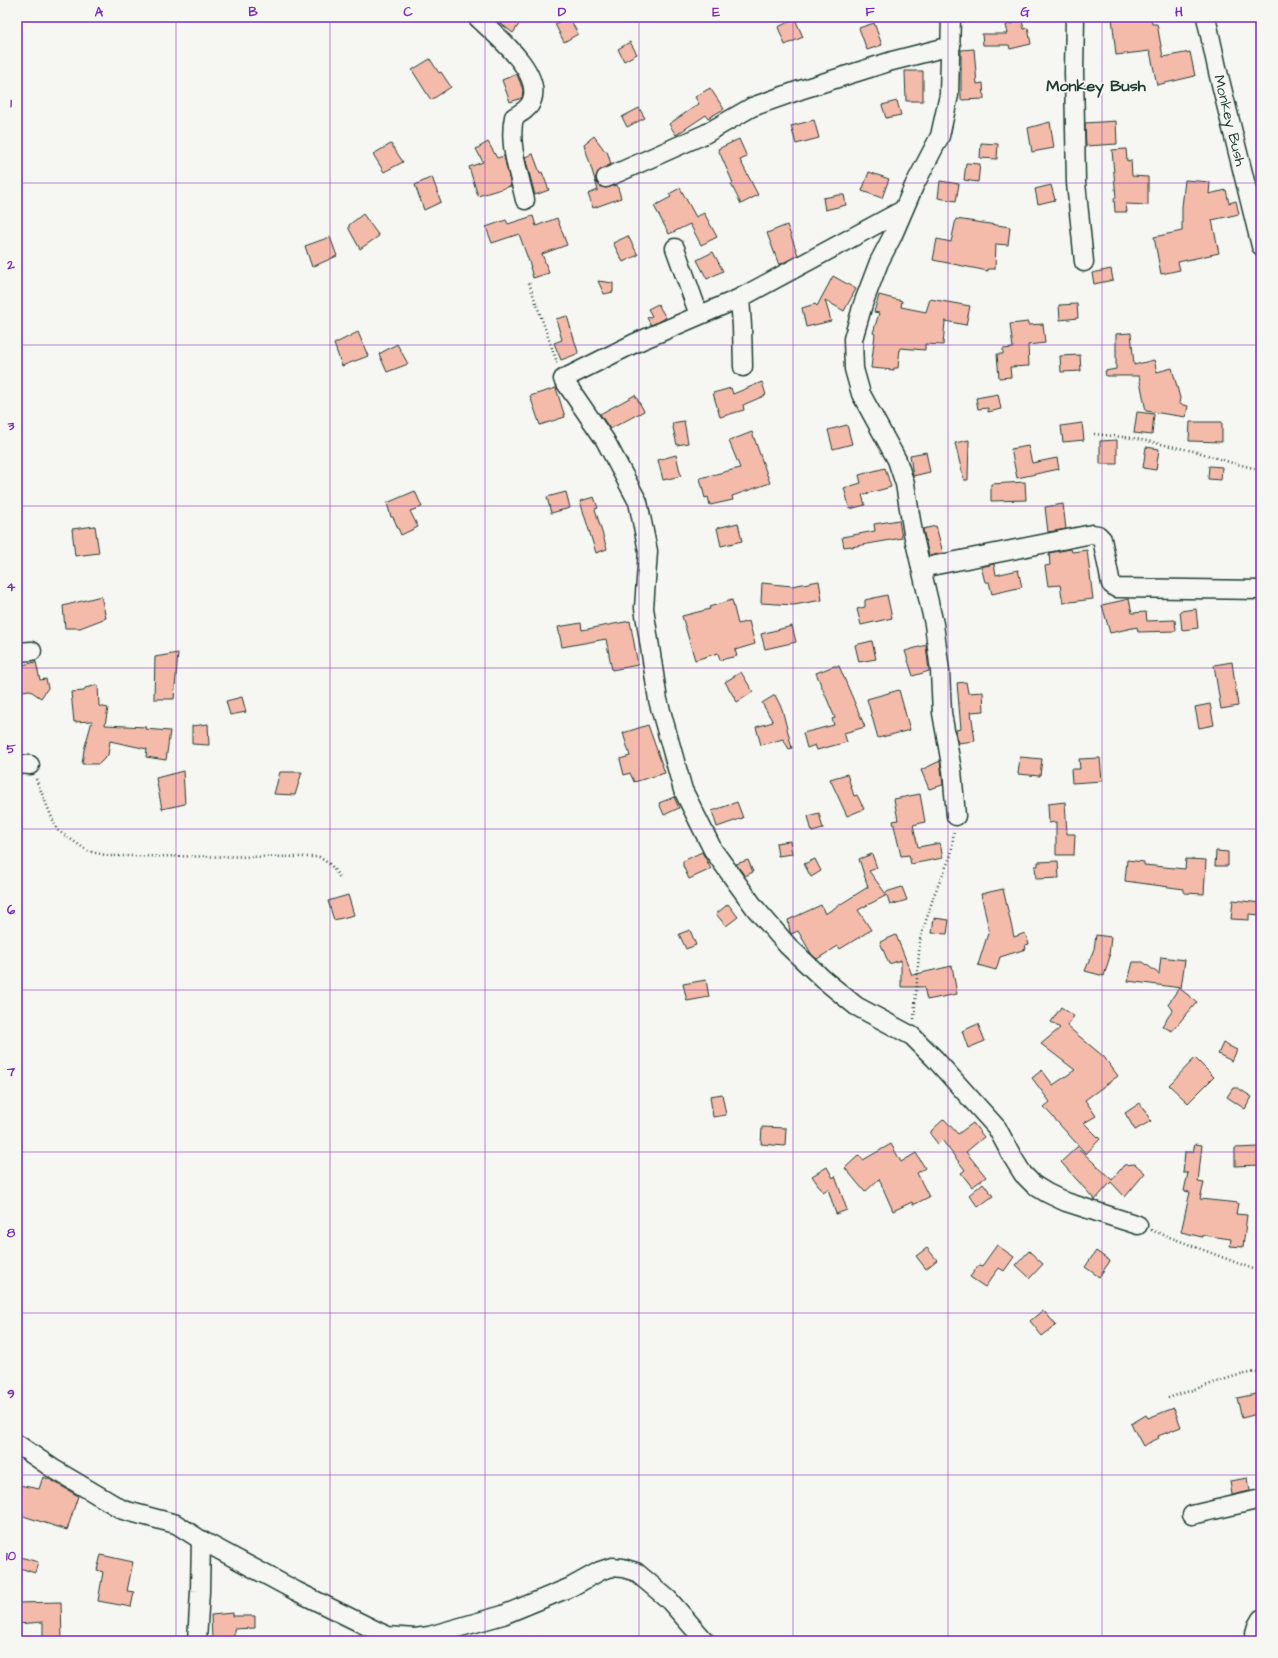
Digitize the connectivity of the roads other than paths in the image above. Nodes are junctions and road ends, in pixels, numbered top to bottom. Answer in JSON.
{"nodes":[{"id":1,"x":477,"y":17,"type":"edge"},
{"id":2,"x":952,"y":17,"type":"edge"},
{"id":3,"x":1075,"y":17,"type":"edge"},
{"id":4,"x":1206,"y":17,"type":"edge"},
{"id":5,"x":951,"y":46,"type":"junction"},
{"id":6,"x":606,"y":178,"type":"dead end"},
{"id":7,"x":1254,"y":188,"type":"edge"},
{"id":8,"x":525,"y":200,"type":"dead end"},
{"id":9,"x":903,"y":210,"type":"junction"},
{"id":10,"x":1261,"y":246,"type":"edge"},
{"id":11,"x":675,"y":248,"type":"dead end"},
{"id":12,"x":1084,"y":262,"type":"dead end"},
{"id":13,"x":740,"y":298,"type":"junction"},
{"id":14,"x":699,"y":315,"type":"junction"},
{"id":15,"x":743,"y":367,"type":"dead end"},
{"id":16,"x":921,"y":568,"type":"junction"},
{"id":17,"x":1261,"y":590,"type":"edge"},
{"id":18,"x":956,"y":816,"type":"road end"},
{"id":19,"x":1138,"y":1225,"type":"road end"},
{"id":20,"x":17,"y":1444,"type":"edge"},
{"id":21,"x":1261,"y":1500,"type":"edge"},
{"id":22,"x":1192,"y":1515,"type":"dead end"},
{"id":23,"x":201,"y":1540,"type":"junction"},
{"id":24,"x":416,"y":1639,"type":"edge"},
{"id":25,"x":197,"y":1641,"type":"edge"},
{"id":26,"x":705,"y":1641,"type":"edge"}],
"edges":[{"from":1,"to":8,"type":"street"},
{"from":2,"to":5,"type":"street"},
{"from":3,"to":12,"type":"street"},
{"from":4,"to":7,"type":"street","name":"Monkey Bush"},
{"from":5,"to":6,"type":"street"},
{"from":5,"to":9,"type":"street"},
{"from":7,"to":10,"type":"street","name":"Monkey Bush"},
{"from":9,"to":13,"type":"street"},
{"from":9,"to":16,"type":"street"},
{"from":11,"to":14,"type":"street"},
{"from":13,"to":14,"type":"street"},
{"from":13,"to":15,"type":"street"},
{"from":14,"to":19,"type":"street"},
{"from":16,"to":17,"type":"street"},
{"from":16,"to":18,"type":"street"},
{"from":20,"to":23,"type":"street"},
{"from":21,"to":22,"type":"street"},
{"from":23,"to":24,"type":"street"},
{"from":23,"to":25,"type":"street"},
{"from":24,"to":26,"type":"street"}]}
